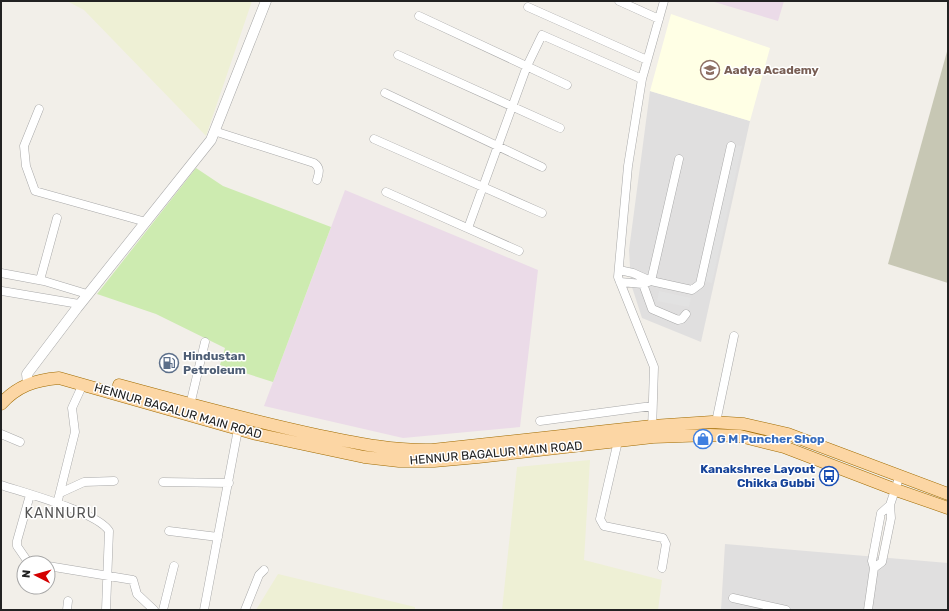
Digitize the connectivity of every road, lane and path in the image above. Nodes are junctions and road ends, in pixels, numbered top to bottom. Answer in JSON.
{"nodes":[{"id":1,"x":266,"y":1,"type":"edge"},
{"id":2,"x":619,"y":1,"type":"edge"},
{"id":3,"x":664,"y":1,"type":"edge"},
{"id":4,"x":528,"y":7,"type":"dead end"},
{"id":5,"x":419,"y":16,"type":"dead end"},
{"id":6,"x":659,"y":19,"type":"junction"},
{"id":7,"x":398,"y":55,"type":"dead end"},
{"id":8,"x":647,"y":60,"type":"junction"},
{"id":9,"x":528,"y":66,"type":"junction"},
{"id":10,"x":642,"y":79,"type":"junction"},
{"id":11,"x":567,"y":85,"type":"dead end"},
{"id":12,"x":385,"y":93,"type":"dead end"},
{"id":13,"x":512,"y":105,"type":"junction"},
{"id":14,"x":39,"y":109,"type":"dead end"},
{"id":15,"x":560,"y":128,"type":"dead end"},
{"id":16,"x":214,"y":132,"type":"junction"},
{"id":17,"x":374,"y":139,"type":"dead end"},
{"id":18,"x":731,"y":146,"type":"dead end"},
{"id":19,"x":497,"y":147,"type":"junction"},
{"id":20,"x":679,"y":159,"type":"dead end"},
{"id":21,"x":542,"y":167,"type":"dead end"},
{"id":22,"x":317,"y":180,"type":"dead end"},
{"id":23,"x":484,"y":187,"type":"junction"},
{"id":24,"x":386,"y":192,"type":"dead end"},
{"id":25,"x":542,"y":213,"type":"dead end"},
{"id":26,"x":57,"y":218,"type":"dead end"},
{"id":27,"x":146,"y":222,"type":"junction"},
{"id":28,"x":468,"y":228,"type":"junction"},
{"id":29,"x":519,"y":251,"type":"dead end"},
{"id":30,"x":619,"y":270,"type":"junction"},
{"id":31,"x":1,"y":273,"type":"edge"},
{"id":32,"x":40,"y":280,"type":"junction"},
{"id":33,"x":620,"y":282,"type":"junction"},
{"id":34,"x":647,"y":283,"type":"junction"},
{"id":35,"x":2,"y":291,"type":"edge"},
{"id":36,"x":87,"y":294,"type":"junction"},
{"id":37,"x":79,"y":304,"type":"junction"},
{"id":38,"x":686,"y":314,"type":"dead end"},
{"id":39,"x":734,"y":336,"type":"dead end"},
{"id":40,"x":205,"y":342,"type":"dead end"},
{"id":41,"x":28,"y":379,"type":"junction"},
{"id":42,"x":83,"y":384,"type":"junction"},
{"id":43,"x":1,"y":394,"type":"edge"},
{"id":44,"x":164,"y":402,"type":"junction"},
{"id":45,"x":1,"y":404,"type":"edge"},
{"id":46,"x":190,"y":405,"type":"junction"},
{"id":47,"x":652,"y":406,"type":"junction"},
{"id":48,"x":540,"y":421,"type":"dead end"},
{"id":49,"x":716,"y":422,"type":"junction"},
{"id":50,"x":240,"y":423,"type":"junction"},
{"id":51,"x":652,"y":432,"type":"junction"},
{"id":52,"x":1,"y":434,"type":"edge"},
{"id":53,"x":618,"y":441,"type":"junction"},
{"id":54,"x":20,"y":442,"type":"dead end"},
{"id":55,"x":899,"y":478,"type":"junction"},
{"id":56,"x":114,"y":481,"type":"dead end"},
{"id":57,"x":163,"y":482,"type":"dead end"},
{"id":58,"x":229,"y":483,"type":"junction"},
{"id":59,"x":1,"y":485,"type":"edge"},
{"id":60,"x":895,"y":490,"type":"junction"},
{"id":61,"x":60,"y":493,"type":"junction"},
{"id":62,"x":948,"y":494,"type":"edge"},
{"id":63,"x":30,"y":495,"type":"junction"},
{"id":64,"x":57,"y":504,"type":"junction"},
{"id":65,"x":948,"y":508,"type":"edge"},
{"id":66,"x":169,"y":531,"type":"dead end"},
{"id":67,"x":218,"y":537,"type":"junction"},
{"id":68,"x":23,"y":555,"type":"edge"},
{"id":69,"x":174,"y":566,"type":"dead end"},
{"id":70,"x":56,"y":567,"type":"edge"},
{"id":71,"x":662,"y":568,"type":"dead end"},
{"id":72,"x":264,"y":570,"type":"dead end"},
{"id":73,"x":108,"y":576,"type":"junction"},
{"id":74,"x":733,"y":598,"type":"dead end"},
{"id":75,"x":68,"y":601,"type":"dead end"},
{"id":76,"x":67,"y":610,"type":"edge"},
{"id":77,"x":106,"y":610,"type":"edge"},
{"id":78,"x":154,"y":610,"type":"edge"},
{"id":79,"x":163,"y":610,"type":"edge"},
{"id":80,"x":204,"y":610,"type":"edge"},
{"id":81,"x":245,"y":610,"type":"edge"},
{"id":82,"x":786,"y":610,"type":"edge"},
{"id":83,"x":868,"y":610,"type":"edge"}],
"edges":[{"from":1,"to":16,"type":"street"},
{"from":2,"to":6,"type":"street"},
{"from":3,"to":6,"type":"street"},
{"from":4,"to":8,"type":"street"},
{"from":5,"to":9,"type":"street"},
{"from":6,"to":8,"type":"street"},
{"from":7,"to":13,"type":"street"},
{"from":8,"to":10,"type":"street"},
{"from":9,"to":10,"type":"street"},
{"from":9,"to":11,"type":"street"},
{"from":9,"to":13,"type":"street"},
{"from":10,"to":30,"type":"street"},
{"from":12,"to":19,"type":"street"},
{"from":13,"to":15,"type":"street"},
{"from":13,"to":19,"type":"street"},
{"from":14,"to":27,"type":"street"},
{"from":16,"to":22,"type":"street"},
{"from":16,"to":27,"type":"street"},
{"from":17,"to":23,"type":"street"},
{"from":18,"to":34,"type":"street"},
{"from":19,"to":21,"type":"street"},
{"from":19,"to":23,"type":"street"},
{"from":20,"to":34,"type":"street"},
{"from":23,"to":25,"type":"street"},
{"from":23,"to":28,"type":"street"},
{"from":24,"to":28,"type":"street"},
{"from":26,"to":32,"type":"street"},
{"from":27,"to":36,"type":"street"},
{"from":28,"to":29,"type":"street"},
{"from":30,"to":33,"type":"street"},
{"from":30,"to":34,"type":"street"},
{"from":31,"to":32,"type":"street"},
{"from":32,"to":36,"type":"street"},
{"from":33,"to":34,"type":"street"},
{"from":33,"to":47,"type":"street"},
{"from":34,"to":38,"type":"street"},
{"from":35,"to":37,"type":"street"},
{"from":36,"to":37,"type":"street"},
{"from":37,"to":41,"type":"street"},
{"from":39,"to":49,"type":"street"},
{"from":40,"to":46,"type":"street"},
{"from":41,"to":42,"type":"main road","name":"HENNUR BAGALUR MAIN ROAD"},
{"from":41,"to":43,"type":"main road","name":"HENNUR BAGALUR MAIN ROAD"},
{"from":41,"to":44,"type":"main road","name":"HENNUR BAGALUR MAIN ROAD"},
{"from":41,"to":45,"type":"main road","name":"HENNUR BAGALUR MAIN ROAD"},
{"from":42,"to":44,"type":"main road","name":"HENNUR BAGALUR MAIN ROAD"},
{"from":42,"to":61,"type":"street"},
{"from":44,"to":46,"type":"main road","name":"HENNUR BAGALUR MAIN ROAD"},
{"from":44,"to":50,"type":"main road","name":"HENNUR BAGALUR MAIN ROAD"},
{"from":46,"to":50,"type":"main road","name":"HENNUR BAGALUR MAIN ROAD"},
{"from":47,"to":48,"type":"street"},
{"from":47,"to":51,"type":"street"},
{"from":49,"to":51,"type":"main road","name":"HENNUR BAGALUR MAIN ROAD"},
{"from":49,"to":55,"type":"main road","name":"HENNUR BAGALUR MAIN ROAD"},
{"from":50,"to":51,"type":"main road","name":"HENNUR BAGALUR MAIN ROAD"},
{"from":50,"to":53,"type":"main road","name":"HENNUR BAGALUR MAIN ROAD"},
{"from":50,"to":58,"type":"street"},
{"from":51,"to":53,"type":"main road","name":"HENNUR BAGALUR MAIN ROAD"},
{"from":51,"to":60,"type":"main road","name":"HENNUR BAGALUR MAIN ROAD"},
{"from":52,"to":54,"type":"street"},
{"from":53,"to":71,"type":"street"},
{"from":55,"to":60,"type":"street"},
{"from":55,"to":62,"type":"main road","name":"HENNUR BAGALUR MAIN ROAD"},
{"from":56,"to":61,"type":"street"},
{"from":57,"to":58,"type":"street"},
{"from":58,"to":67,"type":"street"},
{"from":59,"to":63,"type":"street"},
{"from":60,"to":65,"type":"main road","name":"HENNUR BAGALUR MAIN ROAD"},
{"from":60,"to":83,"type":"street"},
{"from":61,"to":64,"type":"street"},
{"from":63,"to":64,"type":"street"},
{"from":63,"to":68,"type":"street"},
{"from":64,"to":73,"type":"street"},
{"from":66,"to":67,"type":"street"},
{"from":67,"to":80,"type":"street"},
{"from":69,"to":79,"type":"street"},
{"from":70,"to":73,"type":"street"},
{"from":72,"to":81,"type":"street"},
{"from":73,"to":77,"type":"street"},
{"from":73,"to":78,"type":"street"},
{"from":74,"to":82,"type":"street"},
{"from":75,"to":76,"type":"street"}]}
